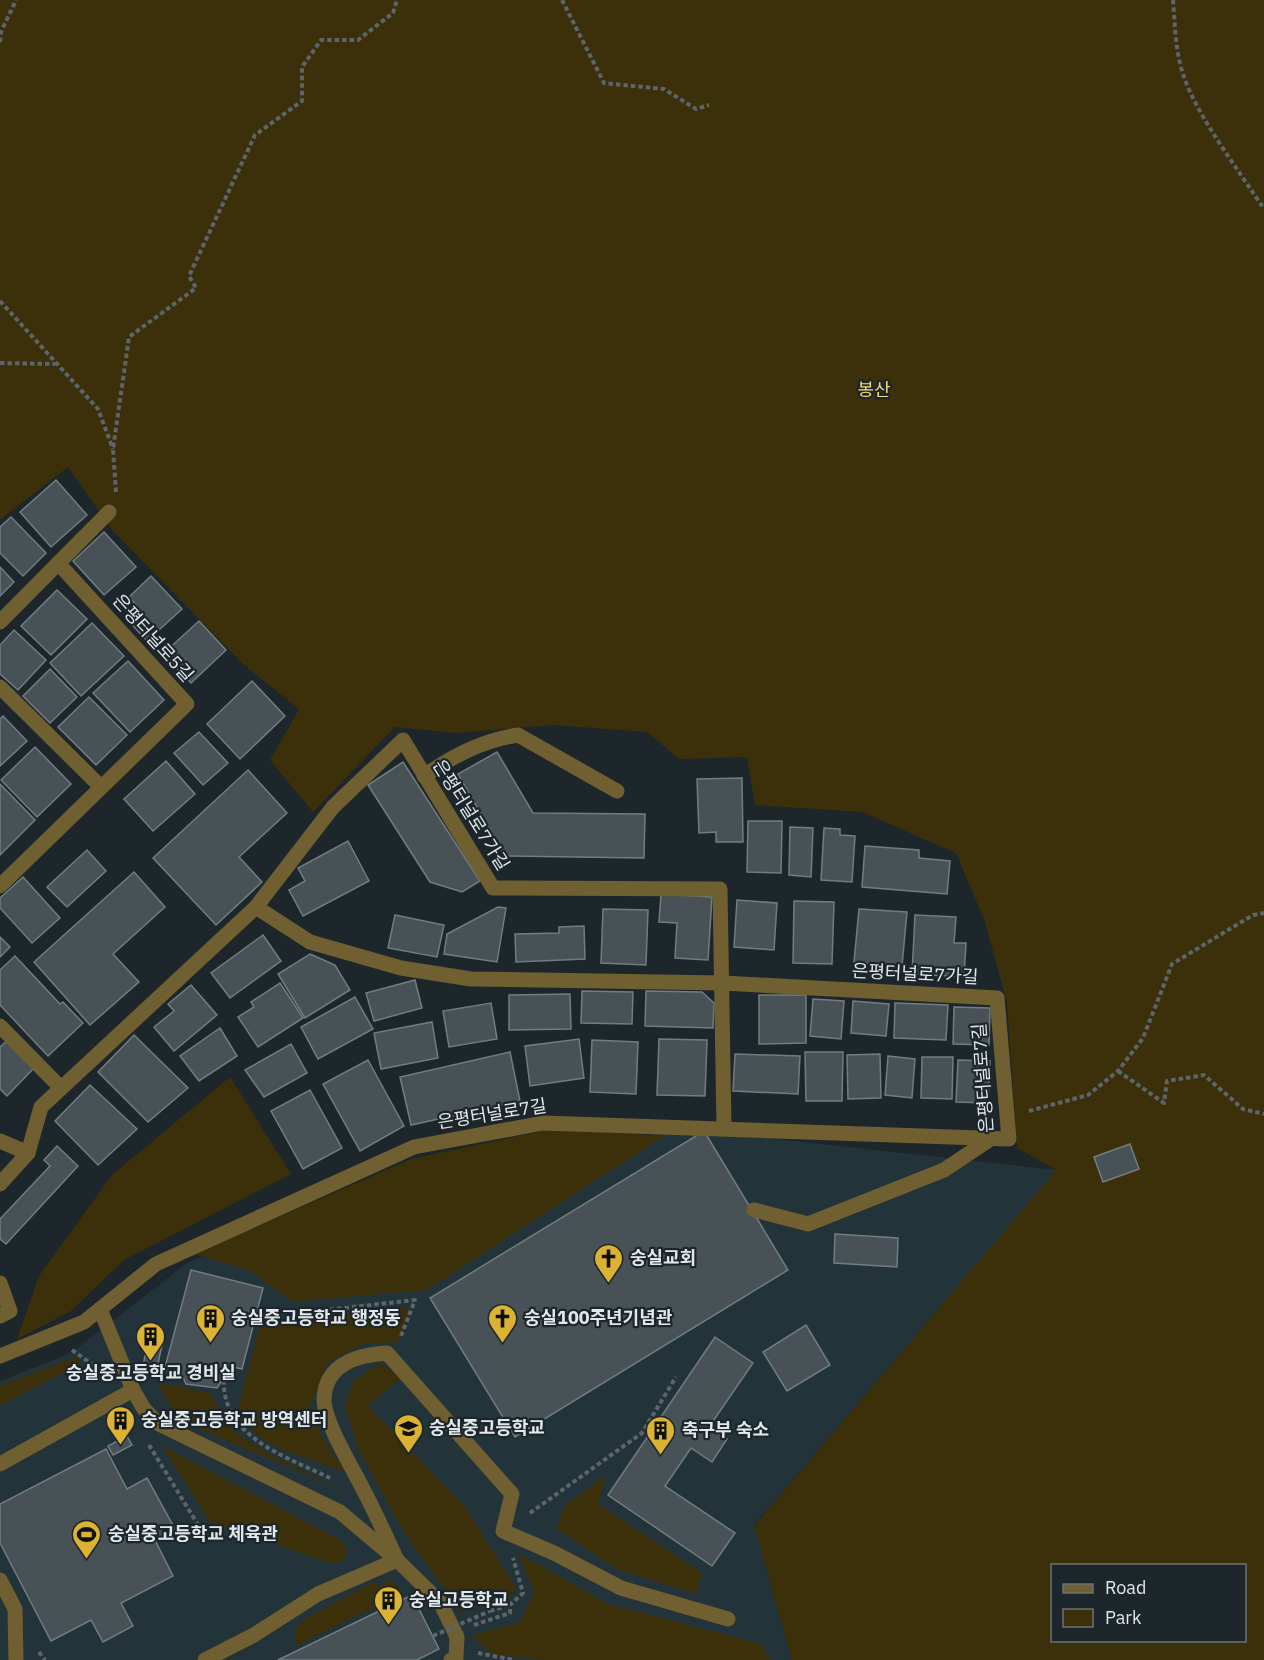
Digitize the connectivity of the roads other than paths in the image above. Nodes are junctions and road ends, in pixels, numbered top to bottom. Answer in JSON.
{"nodes":[{"id":1,"x":109,"y":512,"type":"road end"},
{"id":2,"x":58,"y":563,"type":"junction"},
{"id":3,"x":0,"y":622,"type":"edge"},
{"id":4,"x":0,"y":687,"type":"edge"},
{"id":5,"x":424,"y":776,"type":"junction"},
{"id":6,"x":101,"y":787,"type":"junction"},
{"id":7,"x":618,"y":791,"type":"dead end"},
{"id":8,"x":0,"y":884,"type":"edge"},
{"id":9,"x":256,"y":907,"type":"junction"},
{"id":10,"x":723,"y":982,"type":"junction"},
{"id":11,"x":997,"y":998,"type":"joint"},
{"id":12,"x":0,"y":1026,"type":"edge"},
{"id":13,"x":60,"y":1088,"type":"junction"},
{"id":14,"x":724,"y":1128,"type":"junction"},
{"id":15,"x":992,"y":1138,"type":"junction"},
{"id":16,"x":0,"y":1141,"type":"edge"},
{"id":17,"x":28,"y":1153,"type":"junction"},
{"id":18,"x":0,"y":1184,"type":"edge"},
{"id":19,"x":754,"y":1210,"type":"dead end"},
{"id":20,"x":0,"y":1283,"type":"edge"},
{"id":21,"x":100,"y":1309,"type":"junction"},
{"id":22,"x":0,"y":1316,"type":"edge"},
{"id":23,"x":0,"y":1356,"type":"edge"},
{"id":24,"x":133,"y":1390,"type":"junction"},
{"id":25,"x":0,"y":1464,"type":"edge"},
{"id":26,"x":397,"y":1560,"type":"junction"},
{"id":27,"x":0,"y":1580,"type":"edge"},
{"id":28,"x":728,"y":1619,"type":"dead end"},
{"id":29,"x":16,"y":1660,"type":"edge"},
{"id":30,"x":205,"y":1660,"type":"edge"},
{"id":31,"x":451,"y":1660,"type":"edge"}],
"edges":[{"from":1,"to":2,"type":"street"},
{"from":2,"to":3,"type":"street"},
{"from":2,"to":6,"type":"street","name":"은평터널로5길"},
{"from":4,"to":6,"type":"street"},
{"from":5,"to":7,"type":"street"},
{"from":5,"to":9,"type":"street","name":"은평터널로7가길"},
{"from":5,"to":10,"type":"street","name":"은평터널로7가길"},
{"from":6,"to":8,"type":"street","name":"은평터널로5길"},
{"from":9,"to":10,"type":"street","name":"은평터널로7가길"},
{"from":9,"to":13,"type":"street","name":"은평터널로7가길"},
{"from":10,"to":11,"type":"street","name":"은평터널로7가길"},
{"from":10,"to":14,"type":"street","name":"은평터널로7가길"},
{"from":11,"to":15,"type":"street","name":"은평터널로7길"},
{"from":12,"to":13,"type":"street"},
{"from":13,"to":17,"type":"street","name":"은평터널로7가길"},
{"from":14,"to":15,"type":"street","name":"은평터널로7길"},
{"from":14,"to":21,"type":"street","name":"은평터널로7길"},
{"from":15,"to":19,"type":"street"},
{"from":16,"to":17,"type":"street"},
{"from":17,"to":18,"type":"street","name":"은평터널로7가길"},
{"from":20,"to":22,"type":"street"},
{"from":21,"to":23,"type":"street","name":"은평터널로7길"},
{"from":21,"to":24,"type":"street"},
{"from":24,"to":25,"type":"street"},
{"from":24,"to":26,"type":"street"},
{"from":26,"to":28,"type":"street"},
{"from":26,"to":30,"type":"street"},
{"from":26,"to":31,"type":"street"},
{"from":27,"to":29,"type":"street"}]}
